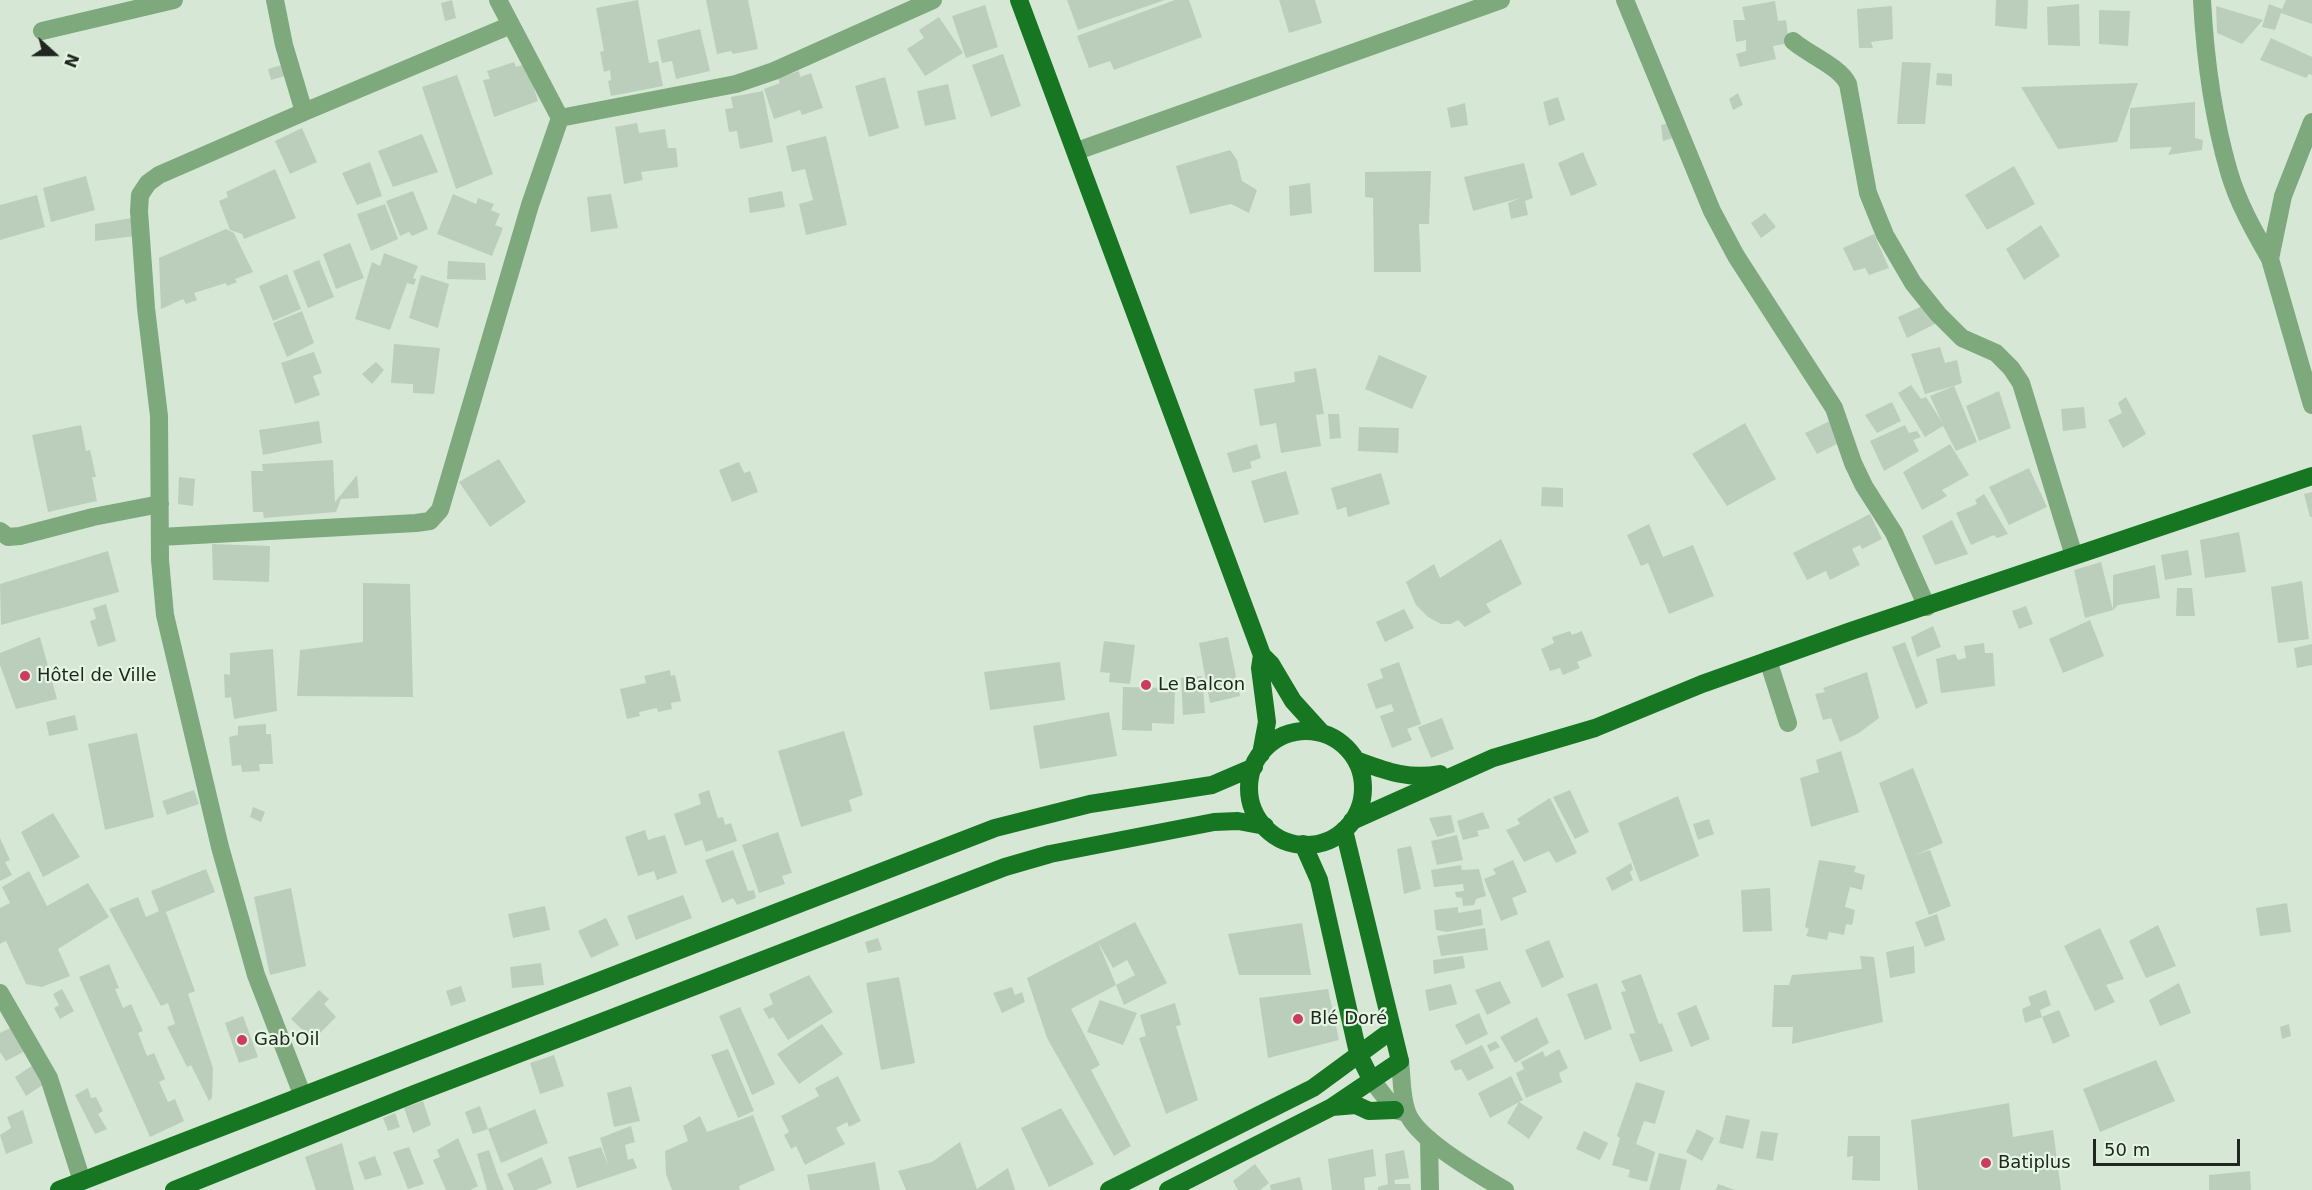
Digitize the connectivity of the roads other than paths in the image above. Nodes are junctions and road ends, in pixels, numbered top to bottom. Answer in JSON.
{"nodes":[{"id":1,"x":174,"y":0,"type":"edge"},
{"id":2,"x":275,"y":0,"type":"edge"},
{"id":3,"x":498,"y":0,"type":"edge"},
{"id":4,"x":933,"y":0,"type":"edge"},
{"id":5,"x":1019,"y":0,"type":"edge"},
{"id":6,"x":1501,"y":0,"type":"edge"},
{"id":7,"x":1625,"y":0,"type":"edge"},
{"id":8,"x":2202,"y":0,"type":"edge"},
{"id":9,"x":511,"y":25,"type":"junction"},
{"id":10,"x":42,"y":32,"type":"dead end"},
{"id":11,"x":1793,"y":41,"type":"dead end"},
{"id":12,"x":304,"y":112,"type":"junction"},
{"id":13,"x":560,"y":118,"type":"junction"},
{"id":14,"x":2312,"y":122,"type":"edge"},
{"id":15,"x":1077,"y":151,"type":"junction"},
{"id":16,"x":2270,"y":259,"type":"junction"},
{"id":17,"x":2312,"y":405,"type":"edge"},
{"id":18,"x":2312,"y":477,"type":"edge"},
{"id":19,"x":160,"y":504,"type":"junction"},
{"id":20,"x":0,"y":531,"type":"edge"},
{"id":21,"x":160,"y":537,"type":"junction"},
{"id":22,"x":2074,"y":556,"type":"junction"},
{"id":23,"x":1926,"y":607,"type":"junction"},
{"id":24,"x":1262,"y":655,"type":"junction"},
{"id":25,"x":1768,"y":660,"type":"junction"},
{"id":26,"x":1788,"y":723,"type":"dead end"},
{"id":27,"x":1322,"y":733,"type":"junction"},
{"id":28,"x":1257,"y":760,"type":"junction"},
{"id":29,"x":1356,"y":760,"type":"junction"},
{"id":30,"x":1462,"y":770,"type":"junction"},
{"id":31,"x":1265,"y":826,"type":"junction"},
{"id":32,"x":1348,"y":826,"type":"junction"},
{"id":33,"x":1303,"y":844,"type":"junction"},
{"id":34,"x":0,"y":993,"type":"edge"},
{"id":35,"x":1392,"y":1030,"type":"junction"},
{"id":36,"x":1358,"y":1053,"type":"junction"},
{"id":37,"x":1400,"y":1061,"type":"junction"},
{"id":38,"x":1371,"y":1079,"type":"junction"},
{"id":39,"x":303,"y":1094,"type":"junction"},
{"id":40,"x":1332,"y":1107,"type":"junction"},
{"id":41,"x":1401,"y":1112,"type":"junction"},
{"id":42,"x":1429,"y":1139,"type":"junction"},
{"id":43,"x":82,"y":1181,"type":"junction"},
{"id":44,"x":59,"y":1190,"type":"edge"},
{"id":45,"x":174,"y":1190,"type":"edge"},
{"id":46,"x":1109,"y":1190,"type":"edge"},
{"id":47,"x":1168,"y":1190,"type":"edge"},
{"id":48,"x":1430,"y":1190,"type":"edge"},
{"id":49,"x":1505,"y":1190,"type":"edge"}],
"edges":[{"from":1,"to":10,"type":"street"},
{"from":2,"to":12,"type":"street"},
{"from":3,"to":9,"type":"street"},
{"from":4,"to":13,"type":"street"},
{"from":5,"to":15,"type":"main road"},
{"from":6,"to":15,"type":"street"},
{"from":7,"to":23,"type":"street"},
{"from":8,"to":16,"type":"street"},
{"from":9,"to":12,"type":"street"},
{"from":9,"to":13,"type":"street"},
{"from":11,"to":22,"type":"street"},
{"from":12,"to":19,"type":"street"},
{"from":13,"to":21,"type":"street"},
{"from":14,"to":16,"type":"street"},
{"from":15,"to":24,"type":"main road"},
{"from":16,"to":17,"type":"street"},
{"from":18,"to":22,"type":"main road"},
{"from":19,"to":20,"type":"street"},
{"from":19,"to":21,"type":"street"},
{"from":21,"to":39,"type":"street"},
{"from":22,"to":23,"type":"main road"},
{"from":23,"to":25,"type":"main road"},
{"from":24,"to":27,"type":"main road"},
{"from":24,"to":28,"type":"main road"},
{"from":25,"to":26,"type":"street"},
{"from":25,"to":30,"type":"main road"},
{"from":27,"to":28,"type":"main road"},
{"from":27,"to":29,"type":"main road"},
{"from":28,"to":31,"type":"main road"},
{"from":28,"to":39,"type":"main road"},
{"from":29,"to":30,"type":"main road"},
{"from":29,"to":32,"type":"main road"},
{"from":30,"to":32,"type":"main road"},
{"from":31,"to":33,"type":"main road"},
{"from":31,"to":45,"type":"main road"},
{"from":32,"to":33,"type":"main road"},
{"from":32,"to":35,"type":"main road"},
{"from":33,"to":36,"type":"main road"},
{"from":34,"to":43,"type":"street"},
{"from":35,"to":36,"type":"main road"},
{"from":35,"to":37,"type":"main road"},
{"from":36,"to":38,"type":"main road"},
{"from":36,"to":46,"type":"main road"},
{"from":37,"to":38,"type":"main road"},
{"from":37,"to":41,"type":"street"},
{"from":38,"to":40,"type":"main road"},
{"from":38,"to":41,"type":"street"},
{"from":39,"to":43,"type":"main road"},
{"from":40,"to":41,"type":"main road"},
{"from":40,"to":47,"type":"main road"},
{"from":41,"to":42,"type":"street"},
{"from":42,"to":48,"type":"street"},
{"from":42,"to":49,"type":"street"},
{"from":43,"to":44,"type":"main road"}]}
